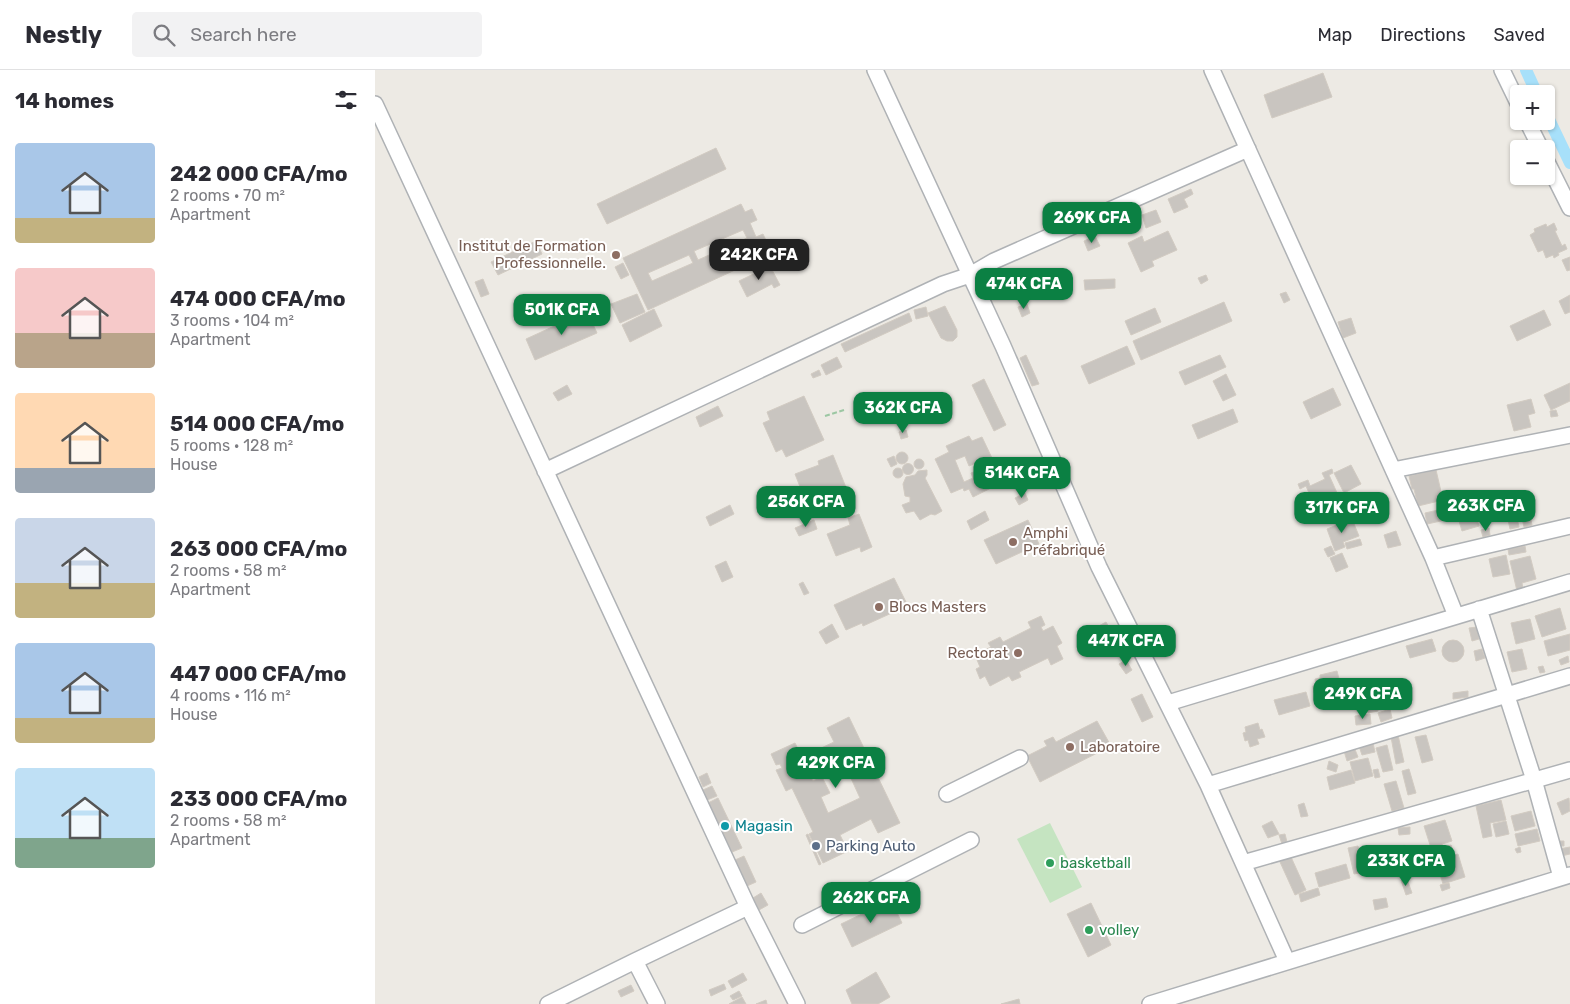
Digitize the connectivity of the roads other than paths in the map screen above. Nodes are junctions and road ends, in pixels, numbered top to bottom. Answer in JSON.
{"nodes":[{"id":1,"x":875,"y":70,"type":"edge"},
{"id":2,"x":1212,"y":70,"type":"edge"},
{"id":3,"x":1502,"y":70,"type":"edge"},
{"id":4,"x":1510,"y":86,"type":"edge"},
{"id":5,"x":375,"y":104,"type":"edge"},
{"id":6,"x":1248,"y":149,"type":"junction"},
{"id":7,"x":1555,"y":178,"type":"edge"},
{"id":8,"x":1570,"y":208,"type":"edge"},
{"id":9,"x":970,"y":275,"type":"junction"},
{"id":10,"x":1570,"y":435,"type":"edge"},
{"id":11,"x":1393,"y":470,"type":"junction"},
{"id":12,"x":545,"y":471,"type":"junction"},
{"id":13,"x":1570,"y":526,"type":"edge"},
{"id":14,"x":1433,"y":558,"type":"junction"},
{"id":15,"x":1570,"y":582,"type":"edge"},
{"id":16,"x":1479,"y":610,"type":"junction"},
{"id":17,"x":1456,"y":616,"type":"junction"},
{"id":18,"x":1570,"y":676,"type":"edge"},
{"id":19,"x":1507,"y":694,"type":"junction"},
{"id":20,"x":1168,"y":703,"type":"junction"},
{"id":21,"x":1020,"y":758,"type":"dead end"},
{"id":22,"x":1570,"y":770,"type":"edge"},
{"id":23,"x":1534,"y":780,"type":"junction"},
{"id":24,"x":1208,"y":785,"type":"junction"},
{"id":25,"x":947,"y":794,"type":"dead end"},
{"id":26,"x":971,"y":840,"type":"dead end"},
{"id":27,"x":1243,"y":863,"type":"junction"},
{"id":28,"x":1566,"y":876,"type":"edge"},
{"id":29,"x":749,"y":907,"type":"junction"},
{"id":30,"x":802,"y":925,"type":"dead end"},
{"id":31,"x":635,"y":961,"type":"junction"},
{"id":32,"x":1287,"y":961,"type":"junction"},
{"id":33,"x":548,"y":1004,"type":"edge"},
{"id":34,"x":657,"y":1004,"type":"edge"},
{"id":35,"x":797,"y":1004,"type":"edge"},
{"id":36,"x":1150,"y":1004,"type":"edge"}],
"edges":[{"from":1,"to":9,"type":"street"},
{"from":2,"to":6,"type":"street"},
{"from":3,"to":4,"type":"street"},
{"from":5,"to":12,"type":"street"},
{"from":6,"to":9,"type":"street"},
{"from":6,"to":11,"type":"street"},
{"from":7,"to":8,"type":"street"},
{"from":9,"to":12,"type":"street"},
{"from":9,"to":20,"type":"street"},
{"from":10,"to":11,"type":"street"},
{"from":11,"to":14,"type":"street"},
{"from":12,"to":29,"type":"street"},
{"from":13,"to":14,"type":"street"},
{"from":14,"to":17,"type":"street"},
{"from":15,"to":16,"type":"street"},
{"from":16,"to":17,"type":"street"},
{"from":16,"to":19,"type":"street"},
{"from":17,"to":20,"type":"street"},
{"from":18,"to":19,"type":"street"},
{"from":19,"to":23,"type":"street"},
{"from":19,"to":24,"type":"street"},
{"from":20,"to":24,"type":"street"},
{"from":21,"to":25,"type":"street"},
{"from":22,"to":23,"type":"street"},
{"from":23,"to":27,"type":"street"},
{"from":23,"to":28,"type":"street"},
{"from":24,"to":27,"type":"street"},
{"from":26,"to":30,"type":"street"},
{"from":27,"to":32,"type":"street"},
{"from":28,"to":32,"type":"street"},
{"from":29,"to":31,"type":"street"},
{"from":29,"to":35,"type":"street"},
{"from":31,"to":33,"type":"street"},
{"from":31,"to":34,"type":"street"},
{"from":32,"to":36,"type":"street"}]}
